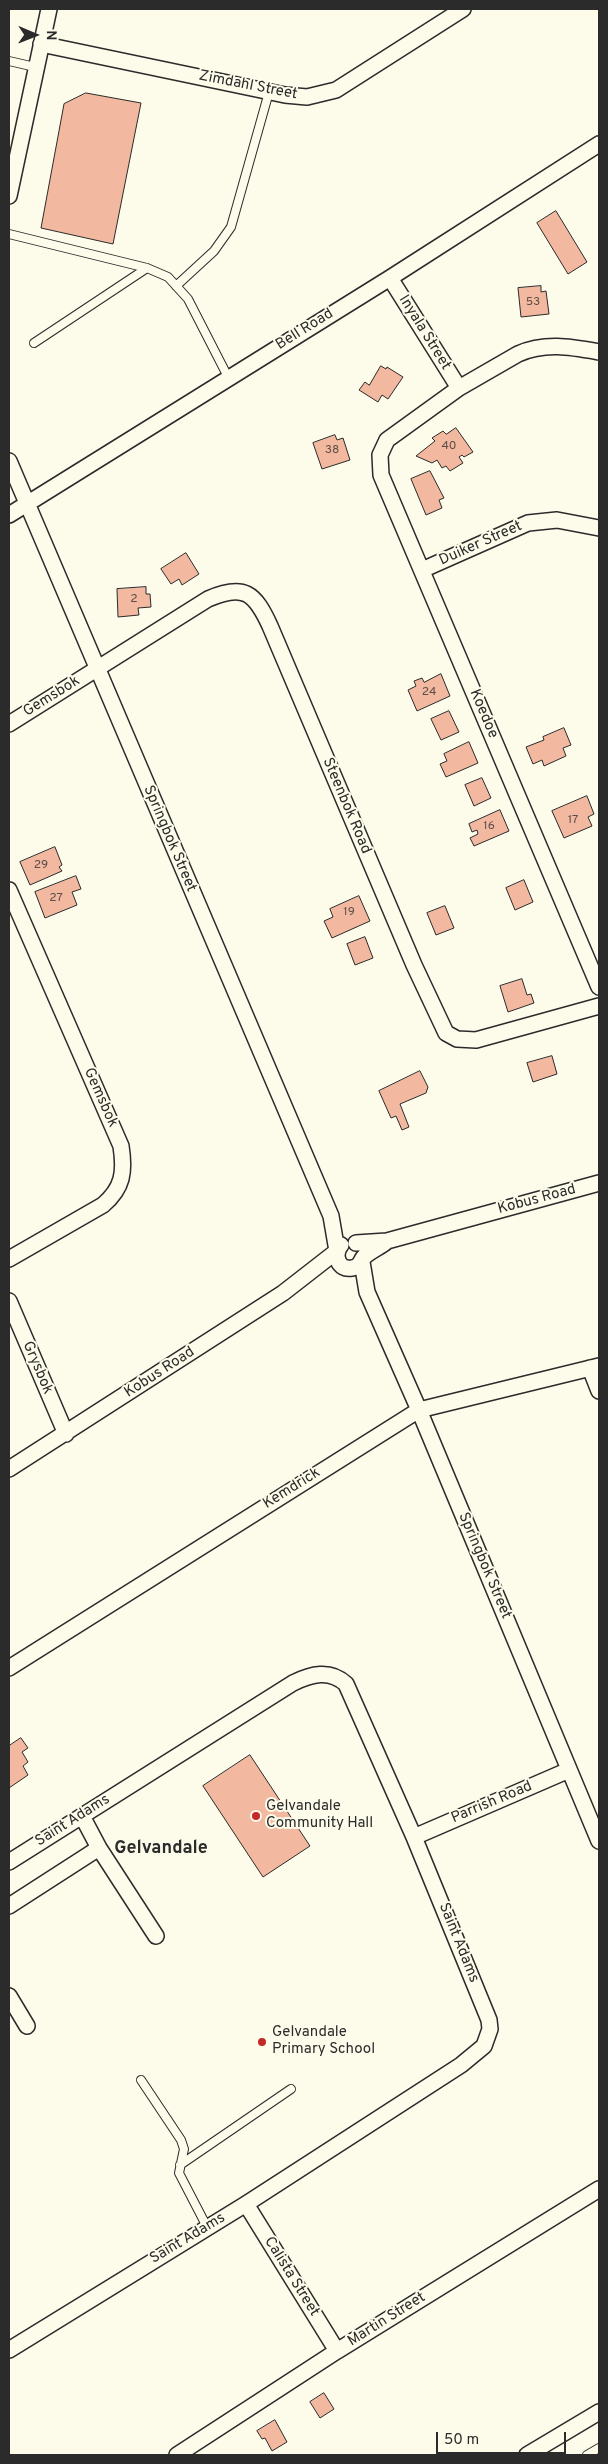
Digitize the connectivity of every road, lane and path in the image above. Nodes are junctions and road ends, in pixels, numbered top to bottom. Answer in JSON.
{"nodes":[{"id":1,"x":49,"y":9,"type":"edge"},
{"id":2,"x":463,"y":9,"type":"edge"},
{"id":3,"x":41,"y":44,"type":"junction"},
{"id":4,"x":9,"y":61,"type":"edge"},
{"id":5,"x":35,"y":67,"type":"junction"},
{"id":6,"x":269,"y":92,"type":"junction"},
{"id":7,"x":599,"y":144,"type":"edge"},
{"id":8,"x":9,"y":196,"type":"edge"},
{"id":9,"x":9,"y":234,"type":"edge"},
{"id":10,"x":147,"y":268,"type":"junction"},
{"id":11,"x":390,"y":278,"type":"junction"},
{"id":12,"x":176,"y":286,"type":"junction"},
{"id":13,"x":34,"y":343,"type":"dead end"},
{"id":14,"x":599,"y":352,"type":"edge"},
{"id":15,"x":228,"y":378,"type":"junction"},
{"id":16,"x":459,"y":388,"type":"junction"},
{"id":17,"x":9,"y":461,"type":"edge"},
{"id":18,"x":26,"y":504,"type":"junction"},
{"id":19,"x":9,"y":515,"type":"edge"},
{"id":20,"x":599,"y":528,"type":"edge"},
{"id":21,"x":422,"y":570,"type":"junction"},
{"id":22,"x":96,"y":670,"type":"junction"},
{"id":23,"x":9,"y":724,"type":"edge"},
{"id":24,"x":9,"y":890,"type":"edge"},
{"id":25,"x":599,"y":988,"type":"edge"},
{"id":26,"x":599,"y":1006,"type":"edge"},
{"id":27,"x":599,"y":1183,"type":"edge"},
{"id":28,"x":330,"y":1216,"type":"junction"},
{"id":29,"x":387,"y":1241,"type":"junction"},
{"id":30,"x":353,"y":1242,"type":"junction"},
{"id":31,"x":9,"y":1260,"type":"edge"},
{"id":32,"x":362,"y":1260,"type":"junction"},
{"id":33,"x":341,"y":1262,"type":"junction"},
{"id":34,"x":366,"y":1292,"type":"junction"},
{"id":35,"x":9,"y":1301,"type":"edge"},
{"id":36,"x":595,"y":1367,"type":"edge"},
{"id":37,"x":599,"y":1391,"type":"edge"},
{"id":38,"x":419,"y":1410,"type":"junction"},
{"id":39,"x":66,"y":1434,"type":"junction"},
{"id":40,"x":9,"y":1469,"type":"edge"},
{"id":41,"x":9,"y":1668,"type":"edge"},
{"id":42,"x":569,"y":1770,"type":"junction"},
{"id":43,"x":82,"y":1816,"type":"junction"},
{"id":44,"x":414,"y":1837,"type":"junction"},
{"id":45,"x":599,"y":1840,"type":"edge"},
{"id":46,"x":99,"y":1848,"type":"junction"},
{"id":47,"x":10,"y":1858,"type":"edge"},
{"id":48,"x":9,"y":1906,"type":"edge"},
{"id":49,"x":156,"y":1936,"type":"dead end"},
{"id":50,"x":9,"y":1996,"type":"edge"},
{"id":51,"x":27,"y":2026,"type":"dead end"},
{"id":52,"x":140,"y":2080,"type":"dead end"},
{"id":53,"x":291,"y":2089,"type":"dead end"},
{"id":54,"x":180,"y":2165,"type":"junction"},
{"id":55,"x":599,"y":2189,"type":"edge"},
{"id":56,"x":246,"y":2204,"type":"junction"},
{"id":57,"x":208,"y":2227,"type":"junction"},
{"id":58,"x":9,"y":2350,"type":"edge"},
{"id":59,"x":337,"y":2351,"type":"junction"},
{"id":60,"x":599,"y":2412,"type":"edge"},
{"id":61,"x":599,"y":2448,"type":"edge"},
{"id":62,"x":177,"y":2455,"type":"edge"},
{"id":63,"x":527,"y":2455,"type":"edge"},
{"id":64,"x":587,"y":2455,"type":"edge"}],
"edges":[{"from":1,"to":3,"type":"street"},
{"from":2,"to":6,"type":"street","name":"Zimdahl Street"},
{"from":3,"to":5,"type":"street"},
{"from":3,"to":6,"type":"street","name":"Zimdahl Street"},
{"from":4,"to":5,"type":"lane"},
{"from":5,"to":8,"type":"street"},
{"from":6,"to":12,"type":"lane"},
{"from":7,"to":11,"type":"street","name":"Bell Road"},
{"from":9,"to":10,"type":"lane"},
{"from":10,"to":12,"type":"lane"},
{"from":10,"to":13,"type":"lane"},
{"from":11,"to":15,"type":"street","name":"Bell Road"},
{"from":11,"to":16,"type":"street","name":"Inyala Street"},
{"from":12,"to":15,"type":"lane"},
{"from":14,"to":16,"type":"street"},
{"from":15,"to":18,"type":"street","name":"Bell Road"},
{"from":16,"to":21,"type":"street","name":"Koedoe"},
{"from":17,"to":18,"type":"street","name":"Springbok Street"},
{"from":18,"to":19,"type":"street","name":"Bell Road"},
{"from":18,"to":22,"type":"street","name":"Springbok Street"},
{"from":20,"to":21,"type":"street","name":"Duiker Street"},
{"from":21,"to":25,"type":"street","name":"Koedoe"},
{"from":22,"to":23,"type":"street","name":"Gemsbok"},
{"from":22,"to":26,"type":"street","name":"Steenbok Road"},
{"from":22,"to":28,"type":"street","name":"Springbok Street"},
{"from":24,"to":31,"type":"street","name":"Gemsbok"},
{"from":27,"to":29,"type":"street","name":"Kobus Road"},
{"from":28,"to":30,"type":"street"},
{"from":28,"to":33,"type":"street"},
{"from":29,"to":30,"type":"street"},
{"from":29,"to":32,"type":"street"},
{"from":30,"to":32,"type":"street"},
{"from":30,"to":33,"type":"street"},
{"from":32,"to":33,"type":"street"},
{"from":32,"to":34,"type":"street"},
{"from":33,"to":34,"type":"street"},
{"from":33,"to":39,"type":"street","name":"Kobus Road"},
{"from":34,"to":38,"type":"street","name":"Springbok Street"},
{"from":35,"to":39,"type":"street","name":"Grysbok"},
{"from":36,"to":37,"type":"street"},
{"from":36,"to":38,"type":"street","name":"Kemdrick"},
{"from":38,"to":41,"type":"street","name":"Kemdrick"},
{"from":38,"to":42,"type":"street","name":"Springbok Street"},
{"from":39,"to":40,"type":"street","name":"Kobus Road"},
{"from":42,"to":44,"type":"street","name":"Parrish Road"},
{"from":42,"to":45,"type":"street","name":"Springbok Street"},
{"from":43,"to":44,"type":"street","name":"Saint Adams"},
{"from":43,"to":46,"type":"street"},
{"from":43,"to":47,"type":"street","name":"Saint Adams"},
{"from":44,"to":56,"type":"street","name":"Saint Adams"},
{"from":46,"to":48,"type":"street"},
{"from":46,"to":49,"type":"street"},
{"from":50,"to":51,"type":"street"},
{"from":52,"to":54,"type":"lane"},
{"from":53,"to":54,"type":"lane"},
{"from":54,"to":57,"type":"lane"},
{"from":55,"to":59,"type":"street","name":"Martin Street"},
{"from":56,"to":57,"type":"street","name":"Saint Adams"},
{"from":56,"to":59,"type":"street","name":"Calista Street"},
{"from":57,"to":58,"type":"street","name":"Saint Adams"},
{"from":59,"to":62,"type":"street","name":"Martin Street"},
{"from":60,"to":63,"type":"street"},
{"from":61,"to":64,"type":"lane"}]}
